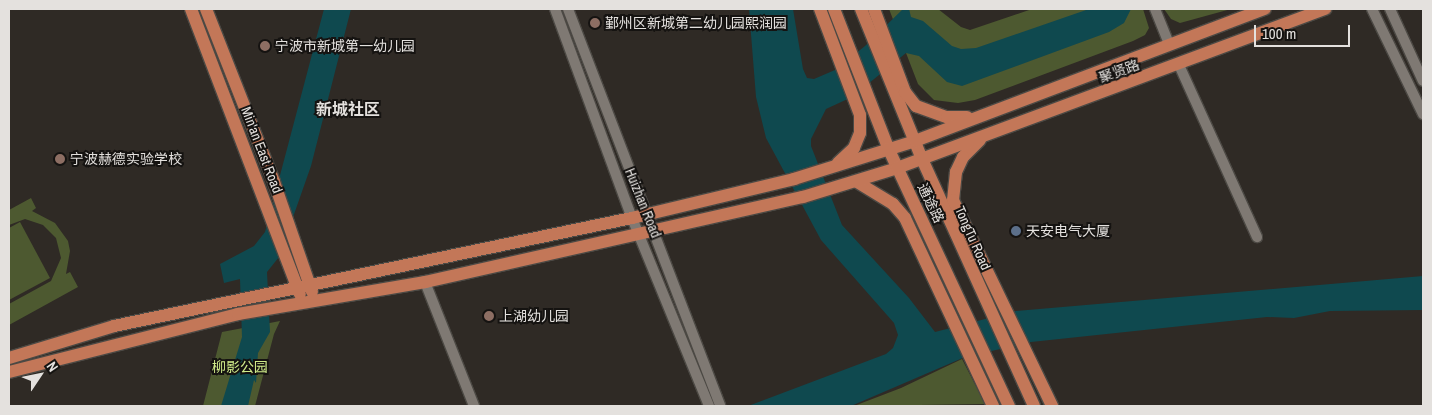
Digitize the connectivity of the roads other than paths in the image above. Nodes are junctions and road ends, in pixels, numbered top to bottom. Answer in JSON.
{"nodes":[{"id":1,"x":191,"y":9,"type":"edge"},
{"id":2,"x":206,"y":9,"type":"edge"},
{"id":3,"x":554,"y":9,"type":"edge"},
{"id":4,"x":568,"y":9,"type":"edge"},
{"id":5,"x":820,"y":9,"type":"edge"},
{"id":6,"x":834,"y":9,"type":"edge"},
{"id":7,"x":861,"y":9,"type":"edge"},
{"id":8,"x":874,"y":9,"type":"edge"},
{"id":9,"x":1155,"y":9,"type":"edge"},
{"id":10,"x":1265,"y":9,"type":"edge"},
{"id":11,"x":1324,"y":9,"type":"edge"},
{"id":12,"x":1372,"y":9,"type":"edge"},
{"id":13,"x":1390,"y":9,"type":"edge"},
{"id":14,"x":874,"y":26,"type":"junction"},
{"id":15,"x":1169,"y":43,"type":"junction"},
{"id":16,"x":1179,"y":65,"type":"junction"},
{"id":17,"x":1423,"y":81,"type":"edge"},
{"id":18,"x":1423,"y":114,"type":"edge"},
{"id":19,"x":981,"y":116,"type":"junction"},
{"id":20,"x":984,"y":136,"type":"junction"},
{"id":21,"x":915,"y":142,"type":"junction"},
{"id":22,"x":889,"y":150,"type":"junction"},
{"id":23,"x":922,"y":159,"type":"junction"},
{"id":24,"x":829,"y":168,"type":"junction"},
{"id":25,"x":897,"y":168,"type":"junction"},
{"id":26,"x":857,"y":182,"type":"junction"},
{"id":27,"x":646,"y":214,"type":"junction"},
{"id":28,"x":632,"y":218,"type":"junction"},
{"id":29,"x":648,"y":234,"type":"junction"},
{"id":30,"x":1257,"y":237,"type":"dead end"},
{"id":31,"x":426,"y":282,"type":"junction"},
{"id":32,"x":304,"y":285,"type":"junction"},
{"id":33,"x":308,"y":302,"type":"junction"},
{"id":34,"x":9,"y":358,"type":"edge"},
{"id":35,"x":9,"y":372,"type":"edge"},
{"id":36,"x":474,"y":406,"type":"edge"},
{"id":37,"x":709,"y":406,"type":"edge"},
{"id":38,"x":720,"y":406,"type":"edge"},
{"id":39,"x":993,"y":406,"type":"edge"},
{"id":40,"x":1009,"y":406,"type":"edge"},
{"id":41,"x":1034,"y":406,"type":"edge"},
{"id":42,"x":1052,"y":406,"type":"edge"}],
"edges":[{"from":1,"to":32,"type":"main road","name":"Min'an East Road"},
{"from":2,"to":32,"type":"main road","name":"Min'an East Road"},
{"from":3,"to":28,"type":"street","name":"Huizhan Road"},
{"from":4,"to":27,"type":"street","name":"Huizhan Road"},
{"from":5,"to":24,"type":"main road"},
{"from":6,"to":22,"type":"main road","name":"通途路"},
{"from":7,"to":14,"type":"main road"},
{"from":8,"to":14,"type":"main road"},
{"from":9,"to":15,"type":"street"},
{"from":10,"to":15,"type":"main road","name":"聚贤路"},
{"from":11,"to":16,"type":"main road","name":"聚贤路"},
{"from":12,"to":18,"type":"street"},
{"from":13,"to":17,"type":"street"},
{"from":14,"to":19,"type":"main road"},
{"from":14,"to":21,"type":"main road","name":"TongTu Road"},
{"from":15,"to":19,"type":"main road","name":"聚贤路"},
{"from":16,"to":20,"type":"main road","name":"聚贤路"},
{"from":16,"to":30,"type":"street"},
{"from":19,"to":21,"type":"main road","name":"聚贤路"},
{"from":20,"to":23,"type":"main road","name":"聚贤路"},
{"from":20,"to":42,"type":"main road"},
{"from":21,"to":22,"type":"main road","name":"聚贤路"},
{"from":21,"to":23,"type":"main road","name":"TongTu Road"},
{"from":22,"to":24,"type":"main road","name":"聚贤路"},
{"from":22,"to":25,"type":"main road","name":"通途路"},
{"from":23,"to":25,"type":"main road","name":"聚贤路"},
{"from":23,"to":41,"type":"main road","name":"TongTu Road"},
{"from":24,"to":27,"type":"main road","name":"聚贤路"},
{"from":25,"to":26,"type":"main road","name":"聚贤路"},
{"from":25,"to":40,"type":"main road","name":"通途路"},
{"from":26,"to":29,"type":"main road","name":"聚贤路"},
{"from":26,"to":39,"type":"main road"},
{"from":27,"to":28,"type":"main road","name":"聚贤路"},
{"from":27,"to":29,"type":"street","name":"Huizhan Road"},
{"from":28,"to":29,"type":"street","name":"Huizhan Road"},
{"from":28,"to":32,"type":"main road","name":"聚贤路"},
{"from":29,"to":31,"type":"main road","name":"聚贤路"},
{"from":29,"to":37,"type":"street","name":"Huizhan Road"},
{"from":29,"to":38,"type":"street","name":"Huizhan Road"},
{"from":31,"to":33,"type":"main road","name":"聚贤路"},
{"from":31,"to":36,"type":"street"},
{"from":32,"to":33,"type":"main road","name":"Min'an East Road"},
{"from":32,"to":34,"type":"main road","name":"聚贤路"},
{"from":33,"to":35,"type":"main road","name":"聚贤路"}]}
